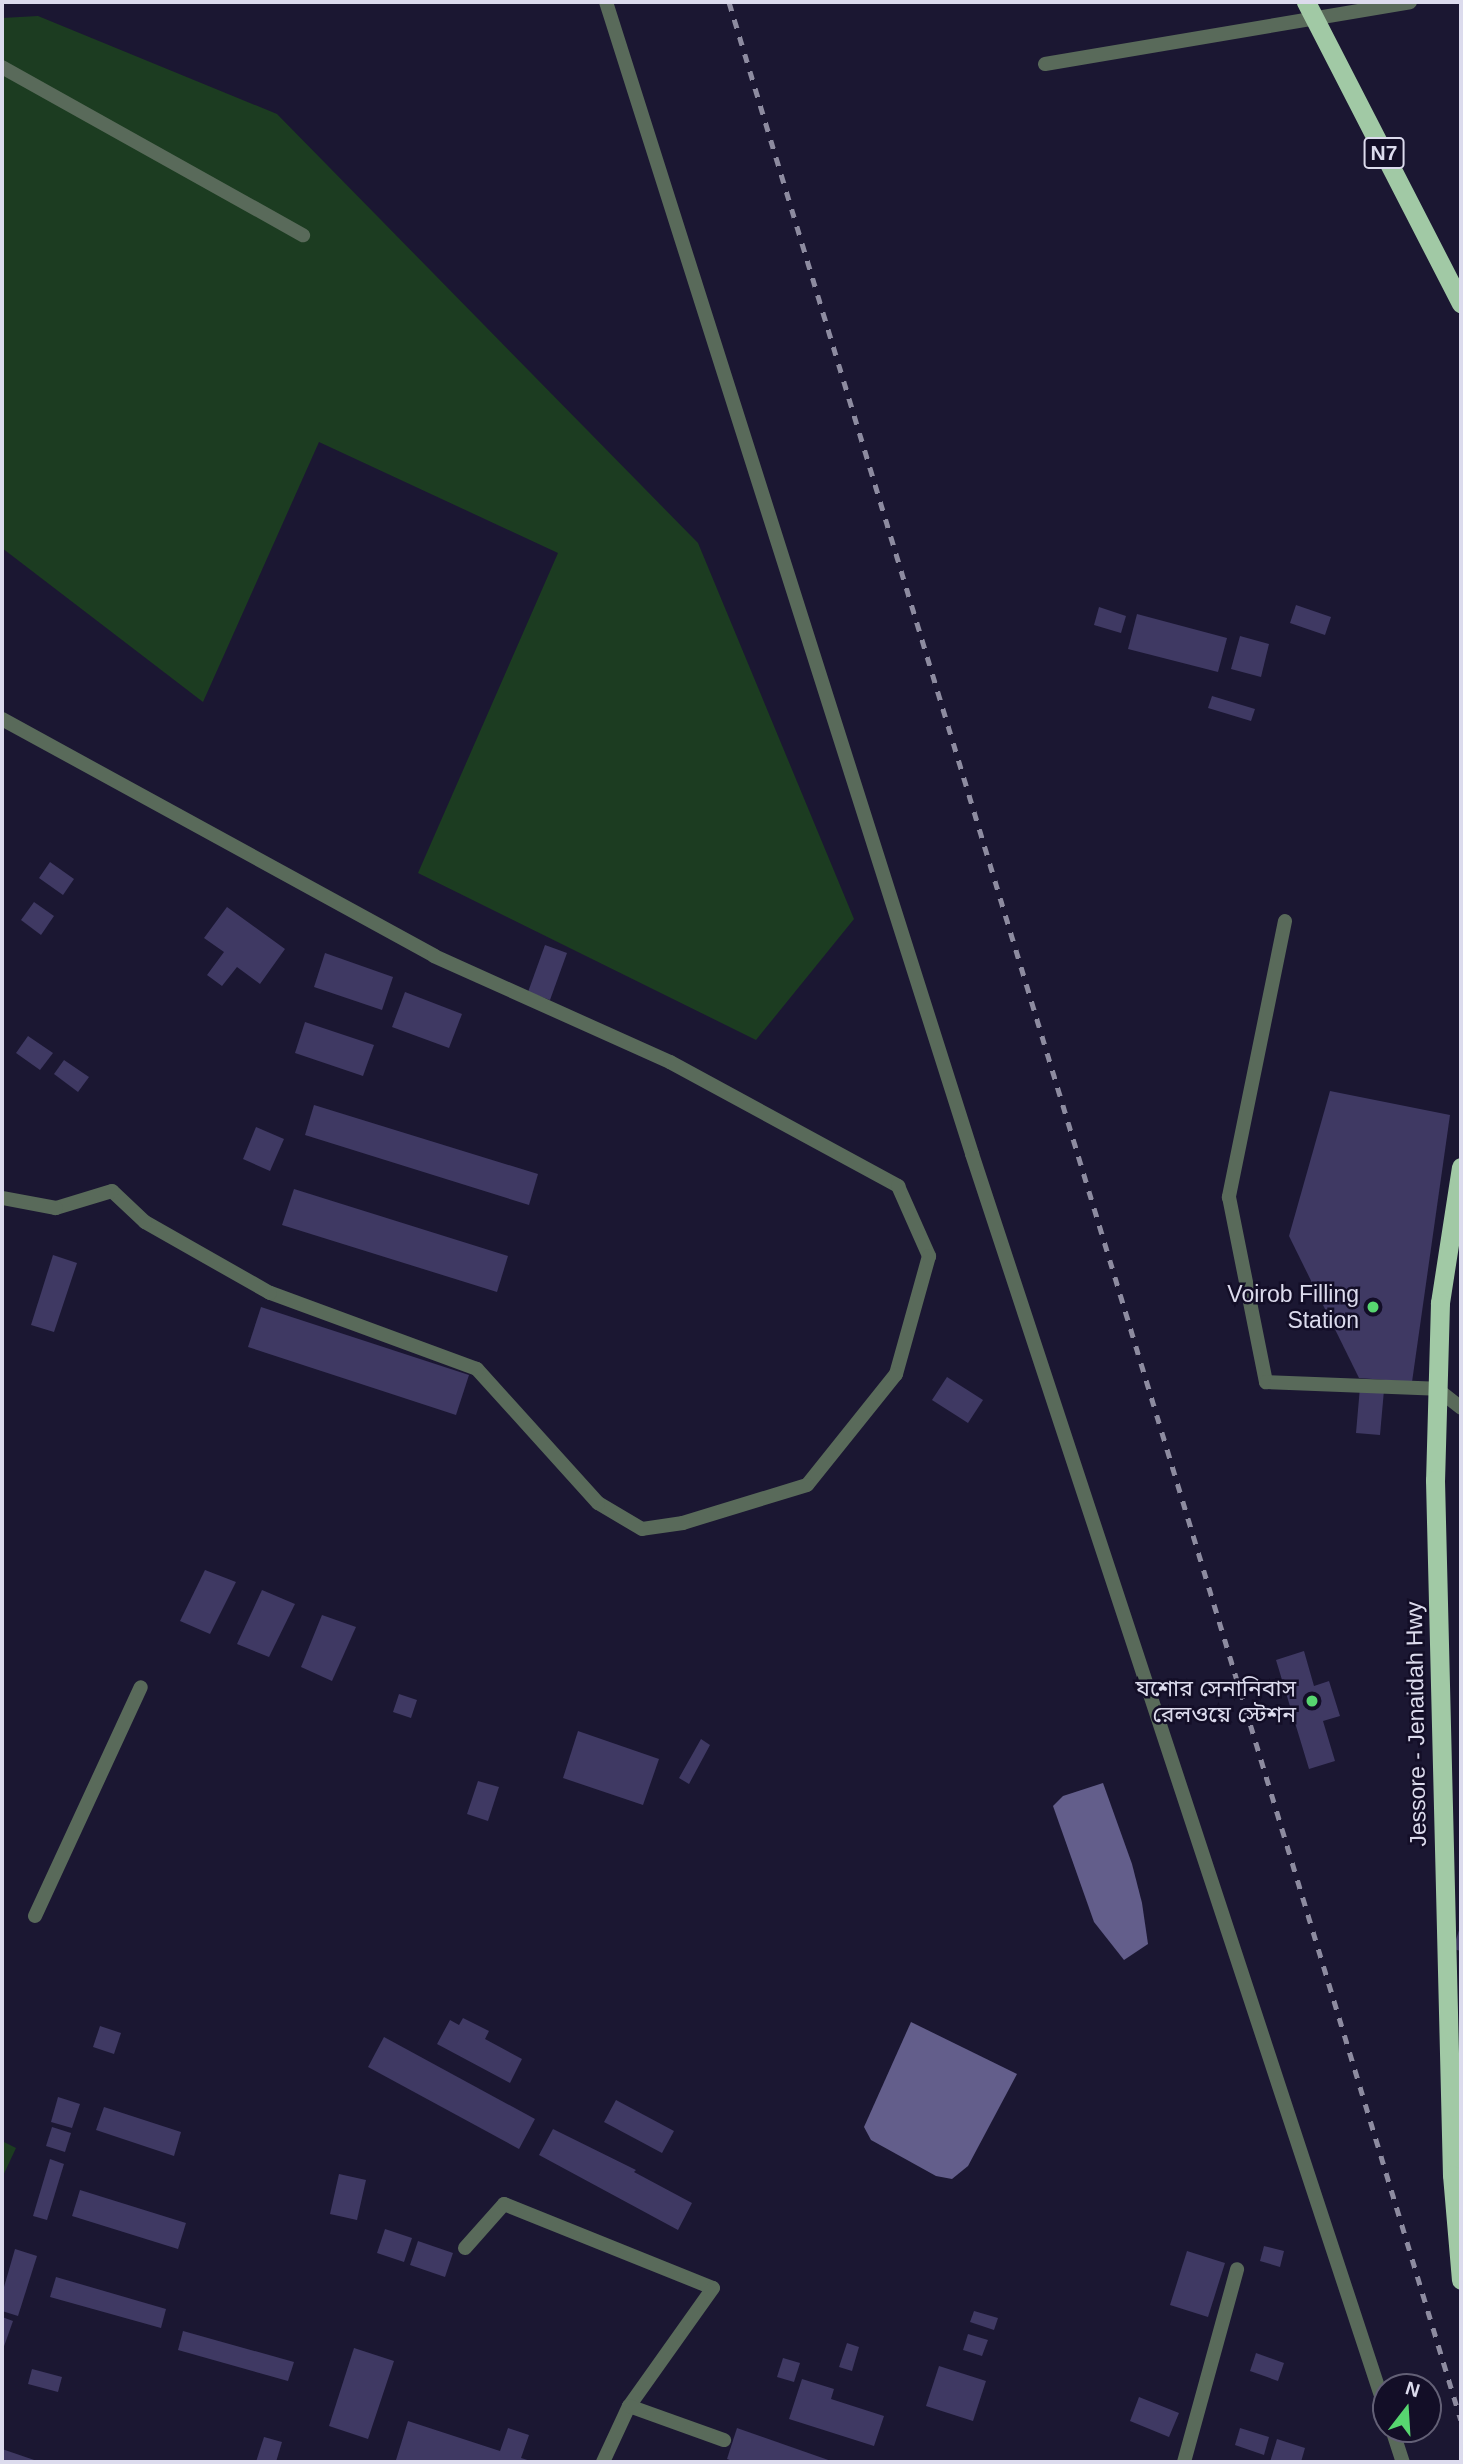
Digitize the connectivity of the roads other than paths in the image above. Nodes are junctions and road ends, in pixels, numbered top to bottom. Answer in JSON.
{"nodes":[{"id":1,"x":606,"y":2,"type":"edge"},
{"id":2,"x":1410,"y":2,"type":"edge"},
{"id":3,"x":1310,"y":10,"type":"edge"},
{"id":4,"x":1045,"y":64,"type":"dead end"},
{"id":5,"x":2,"y":67,"type":"edge"},
{"id":6,"x":303,"y":235,"type":"dead end"},
{"id":7,"x":1461,"y":304,"type":"edge"},
{"id":8,"x":2,"y":719,"type":"edge"},
{"id":9,"x":1285,"y":921,"type":"dead end"},
{"id":10,"x":1461,"y":1167,"type":"edge"},
{"id":11,"x":2,"y":1198,"type":"edge"},
{"id":12,"x":1437,"y":1390,"type":"junction"},
{"id":13,"x":1461,"y":1408,"type":"edge"},
{"id":14,"x":141,"y":1687,"type":"dead end"},
{"id":15,"x":35,"y":1916,"type":"dead end"},
{"id":16,"x":1461,"y":2152,"type":"edge"},
{"id":17,"x":1452,"y":2175,"type":"junction"},
{"id":18,"x":465,"y":2248,"type":"dead end"},
{"id":19,"x":1237,"y":2269,"type":"dead end"},
{"id":20,"x":1461,"y":2280,"type":"edge"},
{"id":21,"x":1373,"y":2373,"type":"edge"},
{"id":22,"x":629,"y":2406,"type":"junction"},
{"id":23,"x":724,"y":2440,"type":"dead end"},
{"id":24,"x":1397,"y":2443,"type":"edge"},
{"id":25,"x":603,"y":2462,"type":"edge"},
{"id":26,"x":1184,"y":2462,"type":"edge"},
{"id":27,"x":1403,"y":2462,"type":"edge"}],
"edges":[{"from":1,"to":21,"type":"street"},
{"from":2,"to":3,"type":"street"},
{"from":3,"to":4,"type":"street"},
{"from":3,"to":7,"type":"highway","number":"N7"},
{"from":5,"to":6,"type":"street"},
{"from":8,"to":11,"type":"street"},
{"from":9,"to":12,"type":"street"},
{"from":10,"to":12,"type":"highway","name":"Jessore - Jenaidah Hwy"},
{"from":12,"to":13,"type":"street"},
{"from":12,"to":17,"type":"highway","name":"Jessore - Jenaidah Hwy"},
{"from":14,"to":15,"type":"street"},
{"from":16,"to":17,"type":"street"},
{"from":17,"to":20,"type":"highway","name":"Jessore - Jenaidah Hwy"},
{"from":18,"to":22,"type":"street"},
{"from":19,"to":26,"type":"street"},
{"from":22,"to":23,"type":"street"},
{"from":22,"to":25,"type":"street"},
{"from":24,"to":27,"type":"street"}]}
